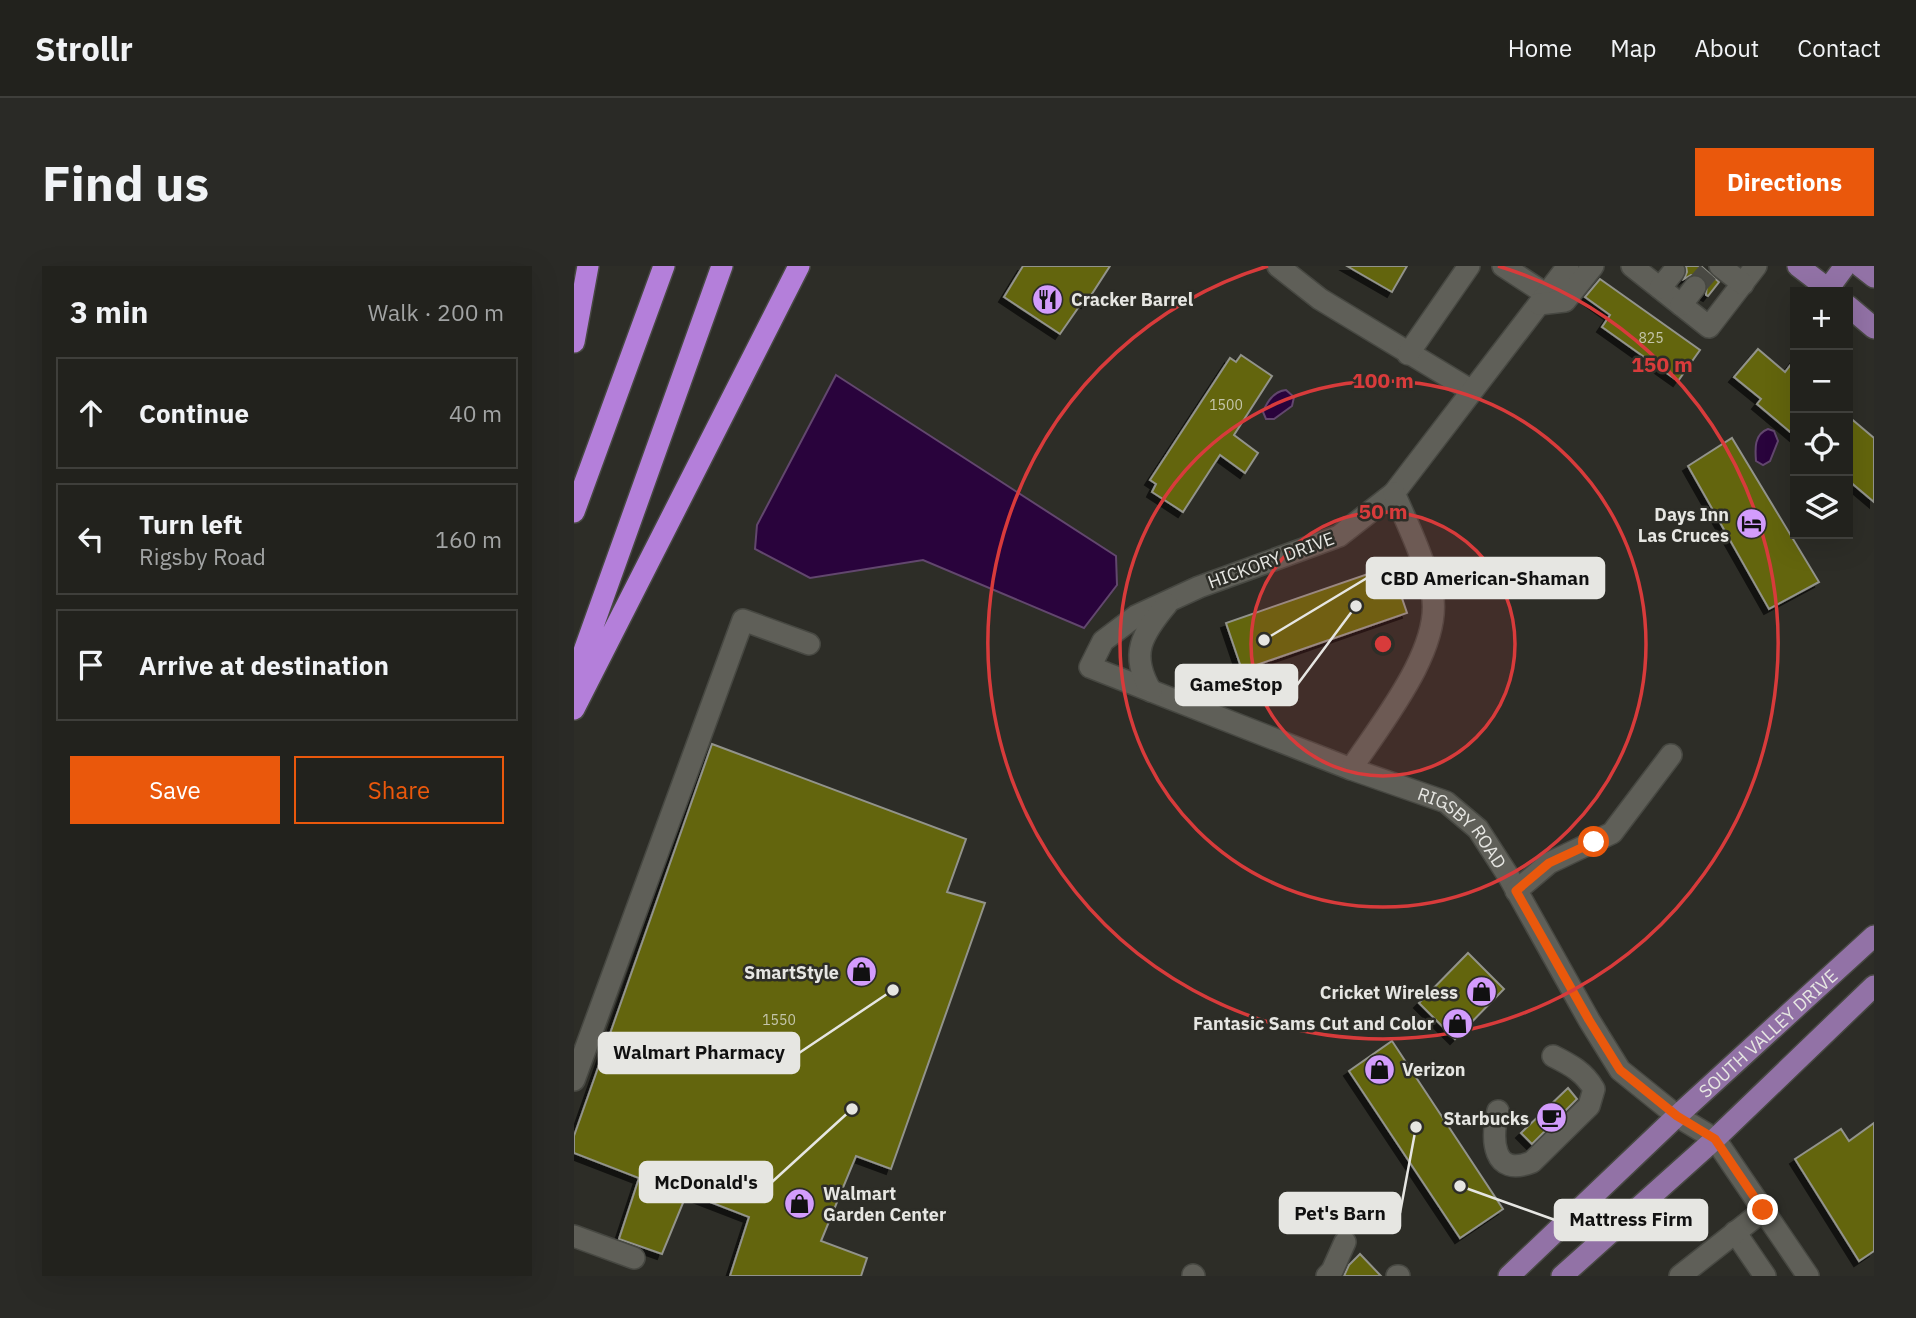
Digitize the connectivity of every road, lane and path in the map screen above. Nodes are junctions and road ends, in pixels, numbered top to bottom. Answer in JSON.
{"nodes":[{"id":1,"x":588,"y":266,"type":"edge"},
{"id":2,"x":664,"y":266,"type":"edge"},
{"id":3,"x":722,"y":266,"type":"edge"},
{"id":4,"x":799,"y":266,"type":"edge"},
{"id":5,"x":1278,"y":266,"type":"edge"},
{"id":6,"x":1469,"y":266,"type":"edge"},
{"id":7,"x":1503,"y":266,"type":"edge"},
{"id":8,"x":1568,"y":266,"type":"edge"},
{"id":9,"x":1593,"y":266,"type":"edge"},
{"id":10,"x":1756,"y":266,"type":"edge"},
{"id":11,"x":1798,"y":266,"type":"edge"},
{"id":12,"x":1845,"y":266,"type":"edge"},
{"id":13,"x":1860,"y":266,"type":"edge"},
{"id":14,"x":1638,"y":268,"type":"edge"},
{"id":15,"x":1674,"y":271,"type":"dead end"},
{"id":16,"x":1709,"y":273,"type":"edge"},
{"id":17,"x":1874,"y":277,"type":"edge"},
{"id":18,"x":1742,"y":284,"type":"junction"},
{"id":19,"x":1825,"y":287,"type":"edge"},
{"id":20,"x":1832,"y":287,"type":"edge"},
{"id":21,"x":1660,"y":288,"type":"junction"},
{"id":22,"x":1543,"y":299,"type":"junction"},
{"id":23,"x":1681,"y":305,"type":"junction"},
{"id":24,"x":1853,"y":310,"type":"edge"},
{"id":25,"x":1874,"y":328,"type":"edge"},
{"id":26,"x":574,"y":342,"type":"edge"},
{"id":27,"x":1408,"y":354,"type":"junction"},
{"id":28,"x":1472,"y":391,"type":"junction"},
{"id":29,"x":1394,"y":493,"type":"junction"},
{"id":30,"x":574,"y":512,"type":"edge"},
{"id":31,"x":1171,"y":600,"type":"junction"},
{"id":32,"x":809,"y":644,"type":"dead end"},
{"id":33,"x":1090,"y":667,"type":"joint"},
{"id":34,"x":574,"y":679,"type":"edge"},
{"id":35,"x":1152,"y":691,"type":"junction"},
{"id":36,"x":574,"y":709,"type":"edge"},
{"id":37,"x":1671,"y":755,"type":"dead end"},
{"id":38,"x":1351,"y":769,"type":"junction"},
{"id":39,"x":1516,"y":891,"type":"junction"},
{"id":40,"x":1874,"y":936,"type":"edge"},
{"id":41,"x":1874,"y":986,"type":"edge"},
{"id":42,"x":1553,"y":1056,"type":"dead end"},
{"id":43,"x":574,"y":1080,"type":"edge"},
{"id":44,"x":1498,"y":1111,"type":"dead end"},
{"id":45,"x":1677,"y":1116,"type":"junction"},
{"id":46,"x":1715,"y":1139,"type":"junction"},
{"id":47,"x":1763,"y":1210,"type":"junction"},
{"id":48,"x":1735,"y":1232,"type":"junction"},
{"id":49,"x":574,"y":1236,"type":"edge"},
{"id":50,"x":1345,"y":1242,"type":"dead end"},
{"id":51,"x":634,"y":1258,"type":"dead end"},
{"id":52,"x":1327,"y":1276,"type":"edge"},
{"id":53,"x":1509,"y":1276,"type":"edge"},
{"id":54,"x":1562,"y":1276,"type":"edge"},
{"id":55,"x":1680,"y":1276,"type":"edge"},
{"id":56,"x":1765,"y":1276,"type":"edge"},
{"id":57,"x":1808,"y":1276,"type":"edge"}],
"edges":[{"from":1,"to":26,"type":"highway"},
{"from":2,"to":30,"type":"highway"},
{"from":3,"to":34,"type":"highway"},
{"from":4,"to":36,"type":"highway"},
{"from":5,"to":27,"type":"street"},
{"from":6,"to":27,"type":"street"},
{"from":7,"to":22,"type":"street"},
{"from":8,"to":22,"type":"street","name":"HICKORY DRIVE"},
{"from":9,"to":22,"type":"street"},
{"from":10,"to":18,"type":"street"},
{"from":11,"to":19,"type":"main road"},
{"from":12,"to":20,"type":"main road"},
{"from":13,"to":17,"type":"main road"},
{"from":14,"to":21,"type":"street"},
{"from":15,"to":21,"type":"street"},
{"from":16,"to":18,"type":"street"},
{"from":16,"to":23,"type":"street"},
{"from":18,"to":23,"type":"street"},
{"from":21,"to":23,"type":"street"},
{"from":22,"to":28,"type":"street","name":"HICKORY DRIVE"},
{"from":24,"to":25,"type":"main road"},
{"from":27,"to":28,"type":"street"},
{"from":28,"to":29,"type":"street","name":"HICKORY DRIVE"},
{"from":29,"to":31,"type":"street","name":"HICKORY DRIVE"},
{"from":29,"to":38,"type":"street"},
{"from":31,"to":33,"type":"street","name":"HICKORY DRIVE"},
{"from":31,"to":35,"type":"street"},
{"from":32,"to":43,"type":"street"},
{"from":33,"to":35,"type":"street","name":"RIGSBY ROAD"},
{"from":35,"to":38,"type":"street","name":"RIGSBY ROAD"},
{"from":37,"to":39,"type":"street"},
{"from":38,"to":39,"type":"street","name":"RIGSBY ROAD"},
{"from":39,"to":45,"type":"street","name":"RIGSBY ROAD"},
{"from":40,"to":45,"type":"main road","name":"SOUTH VALLEY DRIVE"},
{"from":41,"to":46,"type":"main road"},
{"from":42,"to":44,"type":"street"},
{"from":45,"to":46,"type":"street","name":"RIGSBY ROAD"},
{"from":45,"to":53,"type":"main road","name":"SOUTH VALLEY DRIVE"},
{"from":46,"to":47,"type":"street","name":"RIGSBY ROAD"},
{"from":46,"to":54,"type":"main road"},
{"from":47,"to":48,"type":"street"},
{"from":47,"to":57,"type":"street","name":"RIGSBY ROAD"},
{"from":48,"to":55,"type":"street"},
{"from":48,"to":56,"type":"street"},
{"from":49,"to":51,"type":"street"},
{"from":50,"to":52,"type":"street"}]}
